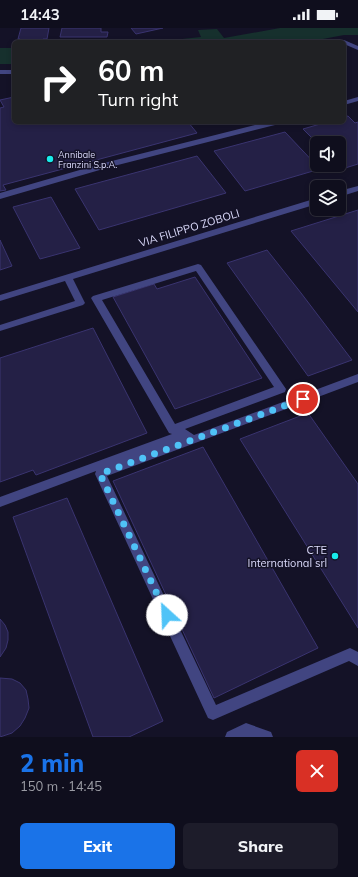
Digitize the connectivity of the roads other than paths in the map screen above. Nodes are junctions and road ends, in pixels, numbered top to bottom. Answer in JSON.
{"nodes":[{"id":1,"x":346,"y":43,"type":"edge"},
{"id":2,"x":358,"y":48,"type":"edge"},
{"id":3,"x":0,"y":72,"type":"edge"},
{"id":4,"x":12,"y":72,"type":"edge"},
{"id":5,"x":358,"y":100,"type":"edge"},
{"id":6,"x":346,"y":103,"type":"edge"},
{"id":7,"x":268,"y":124,"type":"edge"},
{"id":8,"x":358,"y":188,"type":"edge"},
{"id":9,"x":346,"y":192,"type":"edge"},
{"id":10,"x":0,"y":196,"type":"edge"},
{"id":11,"x":310,"y":203,"type":"edge"},
{"id":12,"x":68,"y":278,"type":"junction"},
{"id":13,"x":0,"y":298,"type":"edge"},
{"id":14,"x":0,"y":328,"type":"edge"},
{"id":15,"x":358,"y":378,"type":"edge"},
{"id":16,"x":184,"y":433,"type":"junction"},
{"id":17,"x":0,"y":502,"type":"edge"},
{"id":18,"x":358,"y":660,"type":"edge"},
{"id":19,"x":232,"y":737,"type":"edge"},
{"id":20,"x":266,"y":737,"type":"edge"}],
"edges":[{"from":1,"to":2,"type":"street"},
{"from":3,"to":4,"type":"street"},
{"from":5,"to":6,"type":"street"},
{"from":7,"to":10,"type":"street"},
{"from":8,"to":9,"type":"street"},
{"from":11,"to":12,"type":"street","name":"VIA FILIPPO ZOBOLI"},
{"from":12,"to":13,"type":"street","name":"VIA FILIPPO ZOBOLI"},
{"from":12,"to":14,"type":"street"},
{"from":15,"to":16,"type":"street"},
{"from":16,"to":16,"type":"street"},
{"from":16,"to":17,"type":"street"},
{"from":16,"to":18,"type":"street"},
{"from":19,"to":20,"type":"street"}]}
